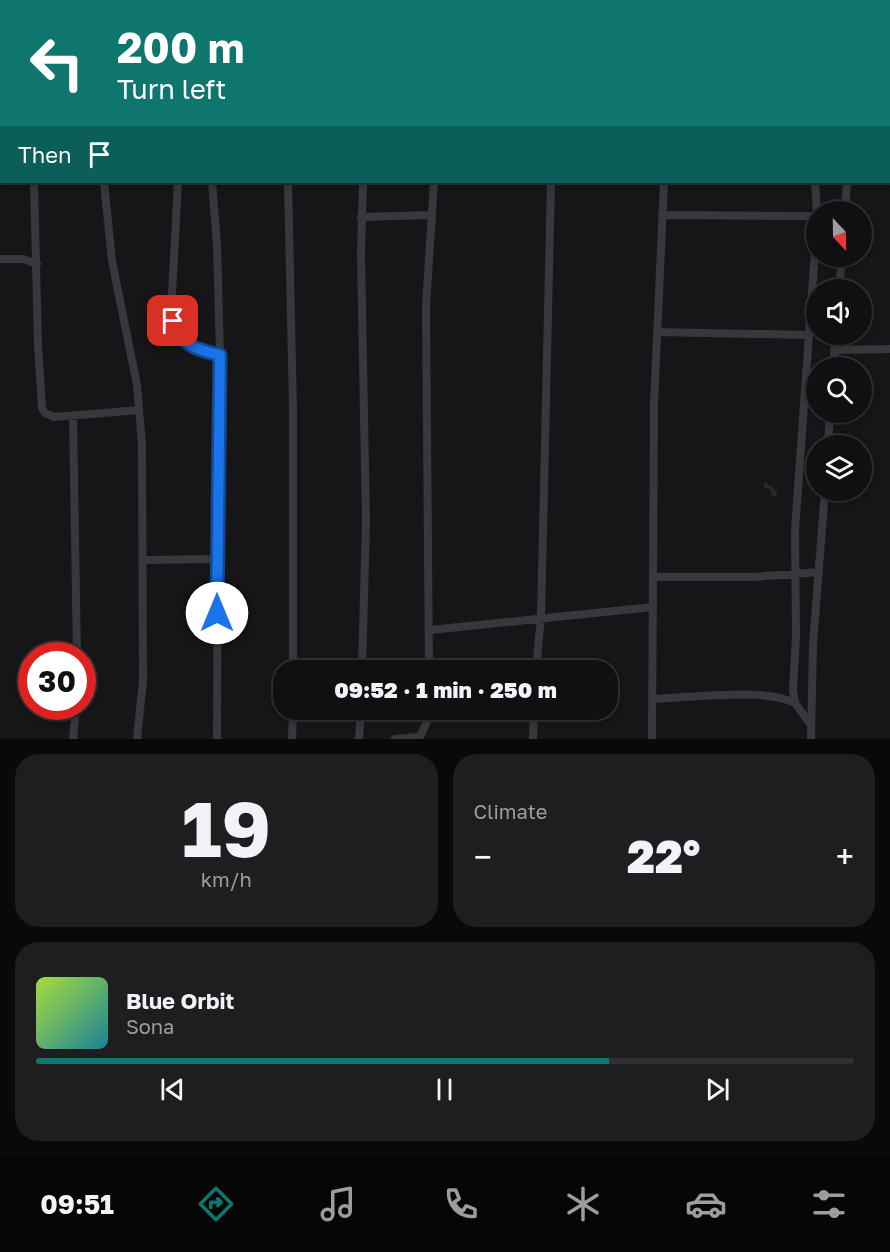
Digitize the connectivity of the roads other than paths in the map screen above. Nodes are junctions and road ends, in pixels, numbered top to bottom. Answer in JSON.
{"nodes":[{"id":1,"x":34,"y":183,"type":"edge"},
{"id":2,"x":104,"y":183,"type":"edge"},
{"id":3,"x":178,"y":183,"type":"edge"},
{"id":4,"x":212,"y":183,"type":"edge"},
{"id":5,"x":288,"y":183,"type":"edge"},
{"id":6,"x":363,"y":183,"type":"edge"},
{"id":7,"x":434,"y":183,"type":"edge"},
{"id":8,"x":551,"y":183,"type":"edge"},
{"id":9,"x":664,"y":183,"type":"edge"},
{"id":10,"x":815,"y":183,"type":"edge"},
{"id":11,"x":847,"y":183,"type":"edge"},
{"id":12,"x":816,"y":201,"type":"edge"},
{"id":13,"x":846,"y":201,"type":"edge"},
{"id":14,"x":806,"y":214,"type":"edge"},
{"id":15,"x":430,"y":215,"type":"junction"},
{"id":16,"x":662,"y":215,"type":"junction"},
{"id":17,"x":361,"y":217,"type":"junction"},
{"id":18,"x":0,"y":259,"type":"edge"},
{"id":19,"x":37,"y":264,"type":"junction"},
{"id":20,"x":657,"y":332,"type":"junction"},
{"id":21,"x":806,"y":335,"type":"edge"},
{"id":22,"x":807,"y":345,"type":"edge"},
{"id":23,"x":835,"y":345,"type":"edge"},
{"id":24,"x":890,"y":349,"type":"edge"},
{"id":25,"x":835,"y":350,"type":"junction"},
{"id":26,"x":220,"y":355,"type":"junction"},
{"id":27,"x":834,"y":357,"type":"edge"},
{"id":28,"x":139,"y":411,"type":"junction"},
{"id":29,"x":73,"y":416,"type":"junction"},
{"id":30,"x":824,"y":501,"type":"edge"},
{"id":31,"x":217,"y":559,"type":"junction"},
{"id":32,"x":143,"y":561,"type":"junction"},
{"id":33,"x":819,"y":572,"type":"junction"},
{"id":34,"x":653,"y":576,"type":"junction"},
{"id":35,"x":794,"y":576,"type":"junction"},
{"id":36,"x":652,"y":607,"type":"junction"},
{"id":37,"x":541,"y":617,"type":"junction"},
{"id":38,"x":430,"y":630,"type":"junction"},
{"id":39,"x":77,"y":642,"type":"edge"},
{"id":40,"x":293,"y":660,"type":"edge"},
{"id":41,"x":362,"y":660,"type":"edge"},
{"id":42,"x":429,"y":660,"type":"edge"},
{"id":43,"x":537,"y":660,"type":"edge"},
{"id":44,"x":652,"y":699,"type":"junction"},
{"id":45,"x":795,"y":703,"type":"junction"},
{"id":46,"x":75,"y":720,"type":"edge"},
{"id":47,"x":293,"y":720,"type":"edge"},
{"id":48,"x":360,"y":720,"type":"edge"},
{"id":49,"x":428,"y":720,"type":"edge"},
{"id":50,"x":534,"y":720,"type":"edge"},
{"id":51,"x":811,"y":725,"type":"junction"},
{"id":52,"x":419,"y":738,"type":"edge"},
{"id":53,"x":74,"y":739,"type":"edge"},
{"id":54,"x":137,"y":739,"type":"edge"},
{"id":55,"x":217,"y":739,"type":"edge"},
{"id":56,"x":292,"y":739,"type":"edge"},
{"id":57,"x":359,"y":739,"type":"edge"},
{"id":58,"x":395,"y":739,"type":"edge"},
{"id":59,"x":533,"y":739,"type":"edge"},
{"id":60,"x":652,"y":739,"type":"edge"},
{"id":61,"x":811,"y":739,"type":"edge"}],
"edges":[{"from":1,"to":19,"type":"street"},
{"from":2,"to":28,"type":"street"},
{"from":3,"to":26,"type":"street"},
{"from":4,"to":26,"type":"street"},
{"from":5,"to":40,"type":"street"},
{"from":6,"to":17,"type":"street"},
{"from":7,"to":15,"type":"street"},
{"from":8,"to":37,"type":"street"},
{"from":9,"to":16,"type":"street"},
{"from":10,"to":12,"type":"street"},
{"from":11,"to":13,"type":"street"},
{"from":14,"to":16,"type":"street"},
{"from":15,"to":17,"type":"street"},
{"from":15,"to":38,"type":"street"},
{"from":16,"to":20,"type":"street"},
{"from":17,"to":41,"type":"street"},
{"from":18,"to":19,"type":"street"},
{"from":19,"to":29,"type":"street"},
{"from":20,"to":21,"type":"street"},
{"from":20,"to":34,"type":"street"},
{"from":22,"to":35,"type":"street"},
{"from":23,"to":25,"type":"street"},
{"from":24,"to":25,"type":"street"},
{"from":25,"to":27,"type":"street"},
{"from":26,"to":31,"type":"street"},
{"from":28,"to":29,"type":"street"},
{"from":28,"to":32,"type":"street"},
{"from":29,"to":39,"type":"street"},
{"from":30,"to":33,"type":"street"},
{"from":31,"to":32,"type":"street"},
{"from":31,"to":55,"type":"street"},
{"from":32,"to":54,"type":"street"},
{"from":33,"to":35,"type":"street"},
{"from":33,"to":51,"type":"street"},
{"from":34,"to":35,"type":"street"},
{"from":34,"to":36,"type":"street"},
{"from":35,"to":45,"type":"street"},
{"from":36,"to":37,"type":"street"},
{"from":36,"to":44,"type":"street"},
{"from":37,"to":38,"type":"street"},
{"from":37,"to":43,"type":"street"},
{"from":38,"to":42,"type":"street"},
{"from":44,"to":45,"type":"street"},
{"from":44,"to":60,"type":"street"},
{"from":45,"to":51,"type":"street"},
{"from":46,"to":53,"type":"street"},
{"from":47,"to":56,"type":"street"},
{"from":48,"to":57,"type":"street"},
{"from":49,"to":52,"type":"street"},
{"from":50,"to":59,"type":"street"},
{"from":51,"to":61,"type":"street"},
{"from":52,"to":58,"type":"street"}]}
